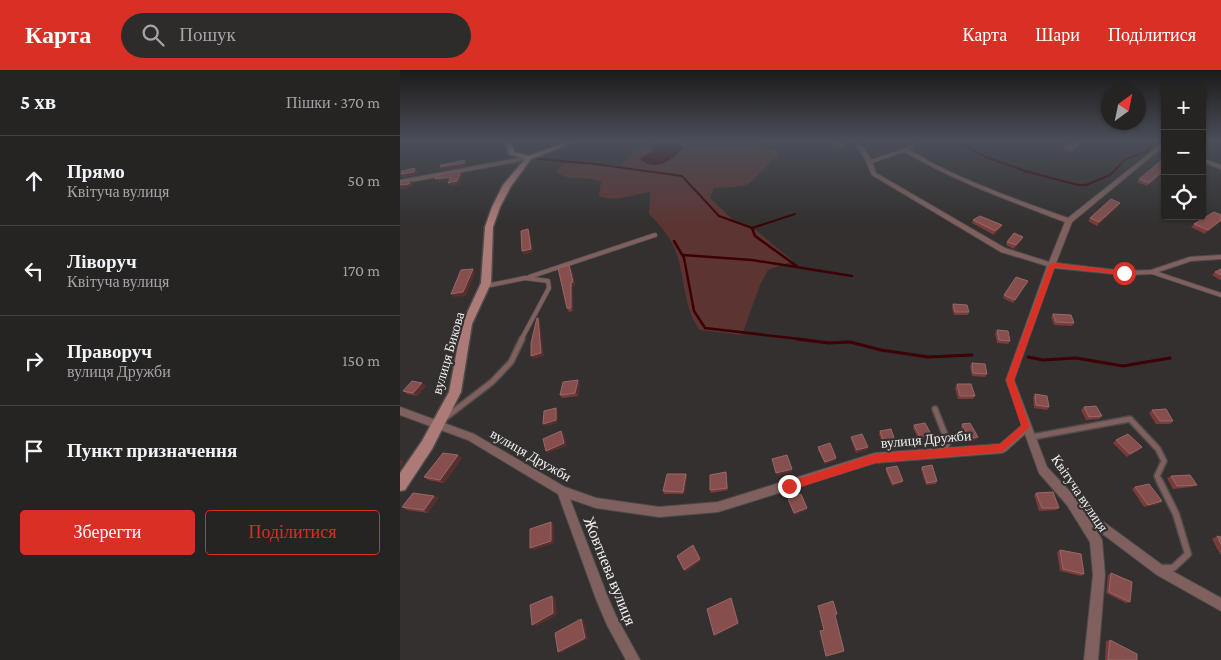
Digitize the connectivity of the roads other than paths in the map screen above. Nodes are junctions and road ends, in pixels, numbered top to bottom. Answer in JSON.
{"nodes":[{"id":1,"x":472,"y":169,"type":"edge"},
{"id":2,"x":520,"y":169,"type":"edge"},
{"id":3,"x":872,"y":169,"type":"edge"},
{"id":4,"x":935,"y":169,"type":"edge"},
{"id":5,"x":1134,"y":169,"type":"edge"},
{"id":6,"x":400,"y":182,"type":"edge"},
{"id":7,"x":1069,"y":221,"type":"junction"},
{"id":8,"x":655,"y":235,"type":"dead end"},
{"id":9,"x":1220,"y":257,"type":"edge"},
{"id":10,"x":1052,"y":265,"type":"junction"},
{"id":11,"x":1152,"y":272,"type":"junction"},
{"id":12,"x":520,"y":279,"type":"junction"},
{"id":13,"x":485,"y":286,"type":"junction"},
{"id":14,"x":1221,"y":295,"type":"edge"},
{"id":15,"x":935,"y":409,"type":"dead end"},
{"id":16,"x":400,"y":411,"type":"edge"},
{"id":17,"x":437,"y":425,"type":"junction"},
{"id":18,"x":1029,"y":432,"type":"junction"},
{"id":19,"x":944,"y":452,"type":"junction"},
{"id":20,"x":400,"y":485,"type":"edge"},
{"id":21,"x":562,"y":491,"type":"junction"},
{"id":22,"x":1074,"y":506,"type":"junction"},
{"id":23,"x":1156,"y":568,"type":"junction"},
{"id":24,"x":1221,"y":605,"type":"edge"},
{"id":25,"x":633,"y":660,"type":"edge"},
{"id":26,"x":1092,"y":660,"type":"edge"}],
"edges":[{"from":1,"to":6,"type":"street"},
{"from":2,"to":13,"type":"street","name":"вулиця Бикова"},
{"from":3,"to":10,"type":"street"},
{"from":4,"to":7,"type":"street"},
{"from":5,"to":7,"type":"street","name":"Квітуча вулиця"},
{"from":7,"to":10,"type":"street","name":"Квітуча вулиця"},
{"from":8,"to":12,"type":"lane"},
{"from":9,"to":11,"type":"street"},
{"from":10,"to":11,"type":"street"},
{"from":10,"to":18,"type":"street","name":"Квітуча вулиця"},
{"from":11,"to":14,"type":"lane"},
{"from":12,"to":13,"type":"lane"},
{"from":12,"to":17,"type":"lane"},
{"from":13,"to":17,"type":"street","name":"вулиця Бикова"},
{"from":15,"to":19,"type":"lane"},
{"from":16,"to":17,"type":"street","name":"вулиця Дружби"},
{"from":17,"to":20,"type":"street","name":"вулиця Бикова"},
{"from":17,"to":21,"type":"street","name":"вулиця Дружби"},
{"from":18,"to":19,"type":"street","name":"вулиця Дружби"},
{"from":18,"to":22,"type":"street","name":"Квітуча вулиця"},
{"from":18,"to":23,"type":"lane"},
{"from":19,"to":21,"type":"street","name":"вулиця Дружби"},
{"from":21,"to":25,"type":"street","name":"Жовтнева вулиця"},
{"from":22,"to":23,"type":"street"},
{"from":22,"to":26,"type":"street","name":"Квітуча вулиця"},
{"from":23,"to":24,"type":"street"}]}
